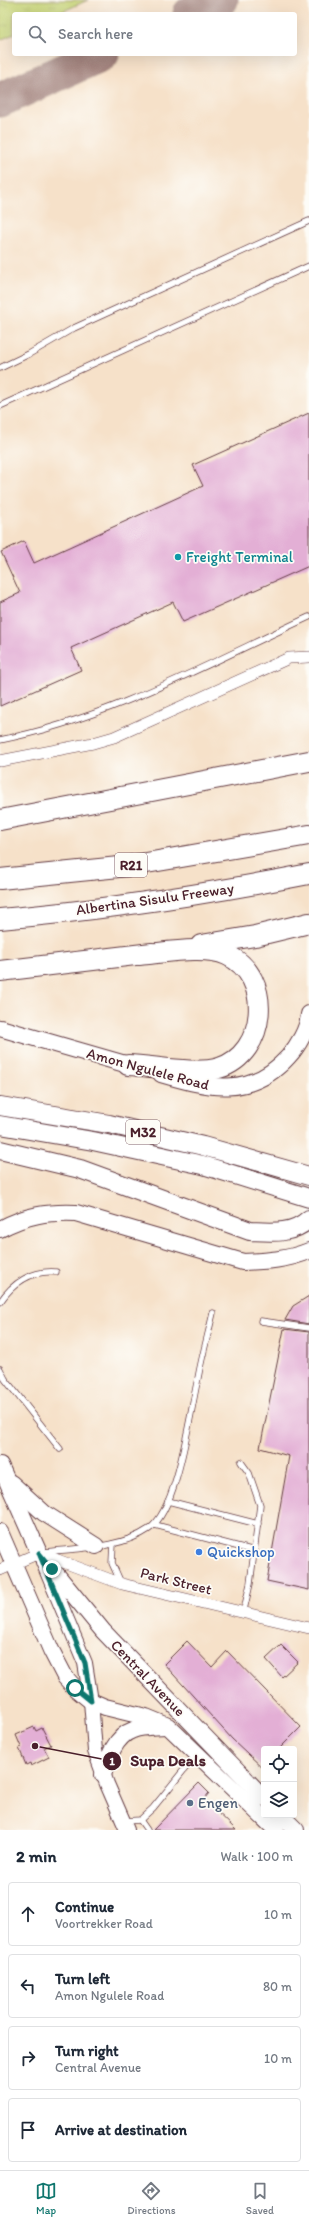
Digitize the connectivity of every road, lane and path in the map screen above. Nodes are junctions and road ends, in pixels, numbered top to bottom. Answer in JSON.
{"nodes":[{"id":1,"x":309,"y":221,"type":"edge"},
{"id":2,"x":309,"y":266,"type":"edge"},
{"id":3,"x":0,"y":368,"type":"edge"},
{"id":4,"x":0,"y":406,"type":"edge"},
{"id":5,"x":309,"y":617,"type":"edge"},
{"id":6,"x":309,"y":657,"type":"edge"},
{"id":7,"x":0,"y":740,"type":"edge"},
{"id":8,"x":0,"y":760,"type":"edge"},
{"id":9,"x":309,"y":761,"type":"edge"},
{"id":10,"x":0,"y":820,"type":"edge"},
{"id":11,"x":309,"y":835,"type":"edge"},
{"id":12,"x":309,"y":874,"type":"edge"},
{"id":13,"x":0,"y":879,"type":"edge"},
{"id":14,"x":0,"y":919,"type":"edge"},
{"id":15,"x":309,"y":924,"type":"edge"},
{"id":16,"x":139,"y":955,"type":"junction"},
{"id":17,"x":0,"y":971,"type":"edge"},
{"id":18,"x":309,"y":1014,"type":"edge"},
{"id":19,"x":0,"y":1028,"type":"edge"},
{"id":20,"x":128,"y":1065,"type":"junction"},
{"id":21,"x":0,"y":1106,"type":"edge"},
{"id":22,"x":0,"y":1125,"type":"edge"},
{"id":23,"x":0,"y":1150,"type":"edge"},
{"id":24,"x":309,"y":1176,"type":"edge"},
{"id":25,"x":309,"y":1198,"type":"edge"},
{"id":26,"x":309,"y":1219,"type":"edge"},
{"id":27,"x":0,"y":1229,"type":"edge"},
{"id":28,"x":309,"y":1250,"type":"edge"},
{"id":29,"x":56,"y":1272,"type":"dead end"},
{"id":30,"x":0,"y":1302,"type":"edge"},
{"id":31,"x":213,"y":1313,"type":"dead end"},
{"id":32,"x":261,"y":1321,"type":"dead end"},
{"id":33,"x":309,"y":1328,"type":"edge"},
{"id":34,"x":0,"y":1369,"type":"edge"},
{"id":35,"x":60,"y":1449,"type":"dead end"},
{"id":36,"x":241,"y":1462,"type":"dead end"},
{"id":37,"x":0,"y":1465,"type":"edge"},
{"id":38,"x":7,"y":1479,"type":"junction"},
{"id":39,"x":168,"y":1501,"type":"junction"},
{"id":40,"x":258,"y":1524,"type":"junction"},
{"id":41,"x":155,"y":1525,"type":"junction"},
{"id":42,"x":0,"y":1532,"type":"edge"},
{"id":43,"x":113,"y":1544,"type":"junction"},
{"id":44,"x":96,"y":1546,"type":"junction"},
{"id":45,"x":255,"y":1551,"type":"junction"},
{"id":46,"x":39,"y":1553,"type":"junction"},
{"id":47,"x":7,"y":1567,"type":"edge"},
{"id":48,"x":122,"y":1584,"type":"junction"},
{"id":49,"x":243,"y":1614,"type":"junction"},
{"id":50,"x":309,"y":1628,"type":"edge"},
{"id":51,"x":91,"y":1701,"type":"junction"},
{"id":52,"x":168,"y":1726,"type":"junction"},
{"id":53,"x":197,"y":1753,"type":"junction"},
{"id":54,"x":103,"y":1775,"type":"junction"},
{"id":55,"x":261,"y":1795,"type":"edge"},
{"id":56,"x":284,"y":1818,"type":"edge"},
{"id":57,"x":140,"y":1820,"type":"junction"},
{"id":58,"x":125,"y":1825,"type":"edge"},
{"id":59,"x":147,"y":1830,"type":"edge"},
{"id":60,"x":276,"y":1830,"type":"edge"},
{"id":61,"x":296,"y":1830,"type":"edge"}],
"edges":[{"from":1,"to":3,"type":"lane"},
{"from":2,"to":4,"type":"lane"},
{"from":5,"to":7,"type":"lane"},
{"from":6,"to":8,"type":"street"},
{"from":9,"to":10,"type":"highway"},
{"from":11,"to":13,"type":"highway","number":"R21"},
{"from":12,"to":14,"type":"highway","name":"Albertina Sisulu Freeway"},
{"from":15,"to":16,"type":"highway"},
{"from":16,"to":17,"type":"highway"},
{"from":16,"to":20,"type":"highway"},
{"from":18,"to":20,"type":"main road","name":"Amon Ngulele Road"},
{"from":19,"to":20,"type":"main road","name":"Amon Ngulele Road"},
{"from":21,"to":24,"type":"main road","number":"M32"},
{"from":22,"to":25,"type":"main road","number":"M32"},
{"from":23,"to":26,"type":"main road"},
{"from":27,"to":28,"type":"main road"},
{"from":29,"to":30,"type":"lane"},
{"from":31,"to":39,"type":"lane"},
{"from":32,"to":33,"type":"lane"},
{"from":34,"to":35,"type":"lane"},
{"from":36,"to":40,"type":"lane"},
{"from":37,"to":38,"type":"main road","name":"Central Avenue"},
{"from":38,"to":44,"type":"main road"},
{"from":38,"to":46,"type":"main road","name":"Central Avenue"},
{"from":39,"to":40,"type":"lane"},
{"from":39,"to":41,"type":"lane"},
{"from":40,"to":45,"type":"lane"},
{"from":41,"to":43,"type":"lane"},
{"from":41,"to":45,"type":"lane"},
{"from":42,"to":47,"type":"main road"},
{"from":43,"to":44,"type":"lane"},
{"from":43,"to":48,"type":"lane"},
{"from":44,"to":46,"type":"lane"},
{"from":45,"to":49,"type":"lane"},
{"from":46,"to":47,"type":"street"},
{"from":46,"to":48,"type":"street","name":"Park Street"},
{"from":46,"to":51,"type":"street"},
{"from":46,"to":55,"type":"main road","name":"Central Avenue"},
{"from":47,"to":51,"type":"main road"},
{"from":48,"to":49,"type":"street","name":"Park Street"},
{"from":49,"to":50,"type":"street","name":"Park Street"},
{"from":51,"to":52,"type":"main road"},
{"from":51,"to":54,"type":"street"},
{"from":52,"to":53,"type":"main road"},
{"from":52,"to":54,"type":"main road"},
{"from":53,"to":57,"type":"lane"},
{"from":53,"to":60,"type":"main road"},
{"from":54,"to":58,"type":"street"},
{"from":56,"to":61,"type":"main road"},
{"from":57,"to":58,"type":"lane"},
{"from":57,"to":59,"type":"lane"}]}
